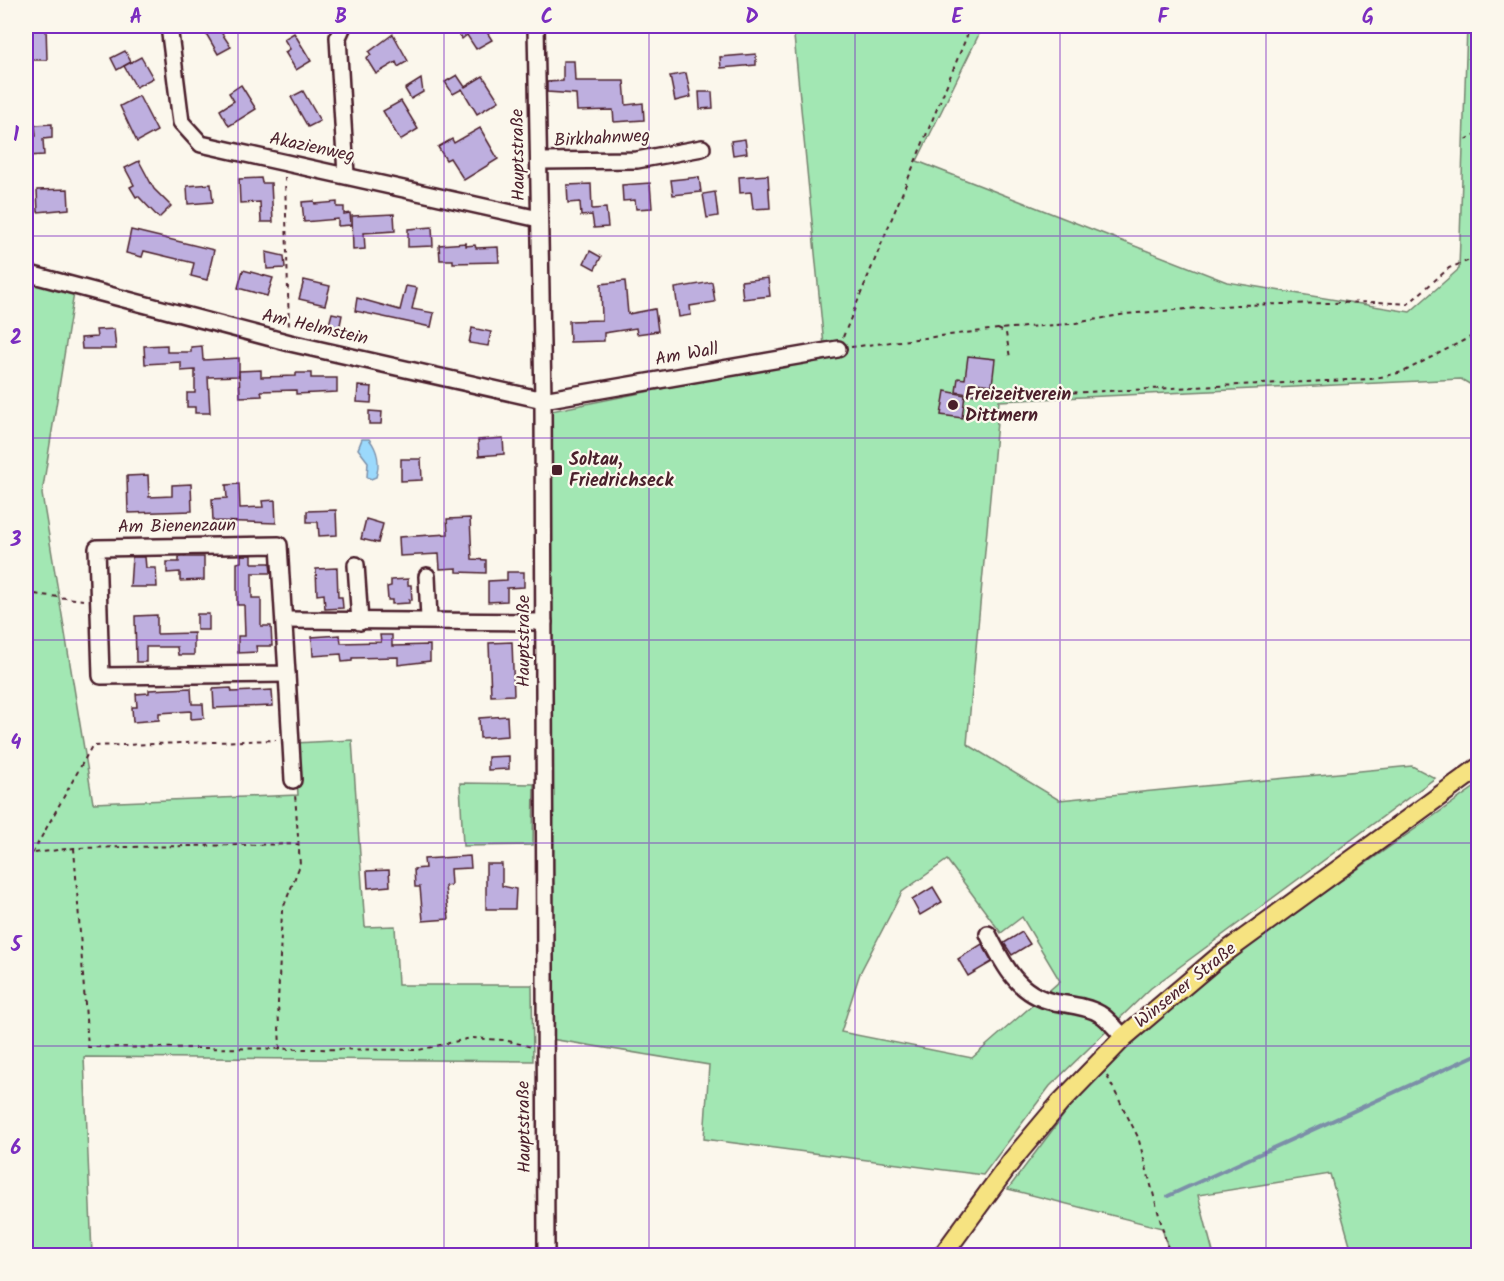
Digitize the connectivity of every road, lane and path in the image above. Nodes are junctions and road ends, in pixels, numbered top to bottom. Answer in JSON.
{"nodes":[{"id":1,"x":169,"y":26,"type":"edge"},
{"id":2,"x":343,"y":26,"type":"edge"},
{"id":3,"x":536,"y":26,"type":"edge"},
{"id":4,"x":971,"y":26,"type":"edge"},
{"id":5,"x":1479,"y":133,"type":"edge"},
{"id":6,"x":1466,"y":140,"type":"dead end"},
{"id":7,"x":702,"y":148,"type":"dead end"},
{"id":8,"x":539,"y":161,"type":"junction"},
{"id":9,"x":285,"y":162,"type":"junction"},
{"id":10,"x":346,"y":175,"type":"junction"},
{"id":11,"x":539,"y":219,"type":"junction"},
{"id":12,"x":1479,"y":257,"type":"edge"},
{"id":13,"x":26,"y":273,"type":"edge"},
{"id":14,"x":998,"y":329,"type":"junction"},
{"id":15,"x":1479,"y":333,"type":"edge"},
{"id":16,"x":290,"y":343,"type":"junction"},
{"id":17,"x":838,"y":349,"type":"junction"},
{"id":18,"x":1010,"y":358,"type":"dead end"},
{"id":19,"x":1019,"y":395,"type":"dead end"},
{"id":20,"x":543,"y":400,"type":"junction"},
{"id":21,"x":356,"y":565,"type":"dead end"},
{"id":22,"x":427,"y":576,"type":"dead end"},
{"id":23,"x":26,"y":593,"type":"edge"},
{"id":24,"x":98,"y":602,"type":"junction"},
{"id":25,"x":429,"y":619,"type":"junction"},
{"id":26,"x":285,"y":620,"type":"junction"},
{"id":27,"x":360,"y":622,"type":"junction"},
{"id":28,"x":544,"y":622,"type":"junction"},
{"id":29,"x":287,"y":674,"type":"junction"},
{"id":30,"x":291,"y":740,"type":"junction"},
{"id":31,"x":1479,"y":768,"type":"edge"},
{"id":32,"x":293,"y":780,"type":"joint"},
{"id":33,"x":298,"y":844,"type":"junction"},
{"id":34,"x":75,"y":848,"type":"junction"},
{"id":35,"x":26,"y":854,"type":"edge"},
{"id":36,"x":32,"y":854,"type":"junction"},
{"id":37,"x":26,"y":860,"type":"edge"},
{"id":38,"x":988,"y":934,"type":"dead end"},
{"id":39,"x":1124,"y":1037,"type":"junction"},
{"id":40,"x":280,"y":1049,"type":"junction"},
{"id":41,"x":544,"y":1050,"type":"junction"},
{"id":42,"x":1099,"y":1060,"type":"junction"},
{"id":43,"x":546,"y":1256,"type":"edge"},
{"id":44,"x":942,"y":1256,"type":"edge"},
{"id":45,"x":1170,"y":1256,"type":"edge"}],
"edges":[{"from":1,"to":9,"type":"street","name":"Akazienweg"},
{"from":2,"to":10,"type":"street"},
{"from":3,"to":8,"type":"street","name":"Hauptstraße"},
{"from":4,"to":17,"type":"path"},
{"from":5,"to":6,"type":"path"},
{"from":7,"to":8,"type":"street","name":"Birkhahnweg"},
{"from":8,"to":11,"type":"street","name":"Hauptstraße"},
{"from":9,"to":10,"type":"street","name":"Akazienweg"},
{"from":9,"to":16,"type":"path"},
{"from":10,"to":11,"type":"street","name":"Akazienweg"},
{"from":11,"to":20,"type":"street","name":"Hauptstraße"},
{"from":12,"to":14,"type":"path"},
{"from":13,"to":16,"type":"street","name":"Am Helmstein"},
{"from":14,"to":17,"type":"path"},
{"from":14,"to":18,"type":"path"},
{"from":15,"to":19,"type":"path"},
{"from":16,"to":20,"type":"street","name":"Am Helmstein"},
{"from":17,"to":20,"type":"street","name":"Am Wall"},
{"from":20,"to":28,"type":"street","name":"Hauptstraße"},
{"from":21,"to":27,"type":"street"},
{"from":22,"to":25,"type":"street"},
{"from":23,"to":24,"type":"path"},
{"from":24,"to":26,"type":"street","name":"Am Bienenzaun"},
{"from":24,"to":29,"type":"street","name":"Am Bienenzaun"},
{"from":25,"to":27,"type":"street"},
{"from":25,"to":28,"type":"street"},
{"from":26,"to":27,"type":"street"},
{"from":26,"to":29,"type":"street","name":"Am Bienenzaun"},
{"from":28,"to":41,"type":"street","name":"Hauptstraße"},
{"from":29,"to":30,"type":"street","name":"Am Bienenzaun"},
{"from":30,"to":32,"type":"street","name":"Am Bienenzaun"},
{"from":30,"to":36,"type":"path"},
{"from":31,"to":39,"type":"main road","name":"Winsener Straße"},
{"from":32,"to":33,"type":"path"},
{"from":33,"to":34,"type":"path"},
{"from":33,"to":40,"type":"path"},
{"from":34,"to":36,"type":"path"},
{"from":34,"to":40,"type":"path"},
{"from":35,"to":36,"type":"path"},
{"from":36,"to":37,"type":"path"},
{"from":38,"to":39,"type":"street"},
{"from":39,"to":42,"type":"main road","name":"Winsener Straße"},
{"from":40,"to":41,"type":"path"},
{"from":41,"to":43,"type":"street","name":"Hauptstraße"},
{"from":42,"to":44,"type":"main road","name":"Winsener Straße"},
{"from":42,"to":45,"type":"path"}]}
